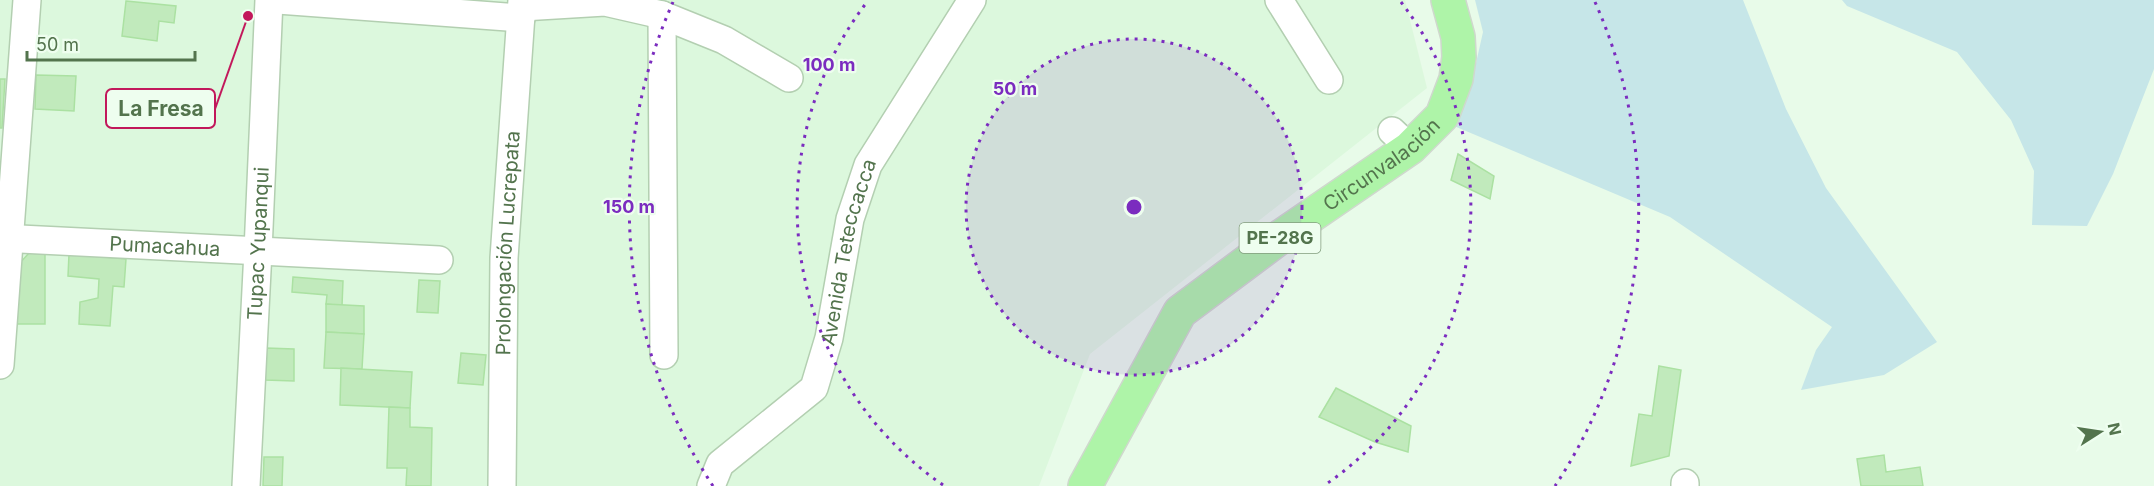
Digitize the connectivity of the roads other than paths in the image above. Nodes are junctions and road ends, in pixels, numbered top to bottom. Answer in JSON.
{"nodes":[{"id":1,"x":27,"y":0,"type":"edge"},
{"id":2,"x":269,"y":0,"type":"edge"},
{"id":3,"x":278,"y":0,"type":"edge"},
{"id":4,"x":972,"y":0,"type":"edge"},
{"id":5,"x":1280,"y":0,"type":"edge"},
{"id":6,"x":1448,"y":0,"type":"edge"},
{"id":7,"x":605,"y":1,"type":"edge"},
{"id":8,"x":522,"y":8,"type":"edge"},
{"id":9,"x":675,"y":12,"type":"edge"},
{"id":10,"x":789,"y":78,"type":"dead end"},
{"id":11,"x":1329,"y":80,"type":"dead end"},
{"id":12,"x":4,"y":238,"type":"edge"},
{"id":13,"x":258,"y":251,"type":"junction"},
{"id":14,"x":439,"y":260,"type":"dead end"},
{"id":15,"x":664,"y":355,"type":"dead end"},
{"id":16,"x":0,"y":365,"type":"edge"},
{"id":17,"x":1091,"y":482,"type":"edge"},
{"id":18,"x":246,"y":486,"type":"edge"},
{"id":19,"x":502,"y":486,"type":"edge"},
{"id":20,"x":711,"y":486,"type":"edge"}],
"edges":[{"from":1,"to":12,"type":"street"},
{"from":2,"to":13,"type":"street","name":"Tupac Yupanqui"},
{"from":3,"to":8,"type":"street"},
{"from":4,"to":20,"type":"street","name":"Avenida Teteccacca"},
{"from":5,"to":11,"type":"street"},
{"from":6,"to":17,"type":"highway","name":"Circunvalación","number":"PE-28G"},
{"from":7,"to":8,"type":"street"},
{"from":7,"to":9,"type":"street"},
{"from":8,"to":19,"type":"street","name":"Prolongación Lucrepata"},
{"from":9,"to":10,"type":"street"},
{"from":9,"to":15,"type":"street"},
{"from":12,"to":13,"type":"street","name":"Pumacahua"},
{"from":12,"to":16,"type":"street"},
{"from":13,"to":14,"type":"street","name":"Pumacahua"},
{"from":13,"to":18,"type":"street","name":"Tupac Yupanqui"}]}
